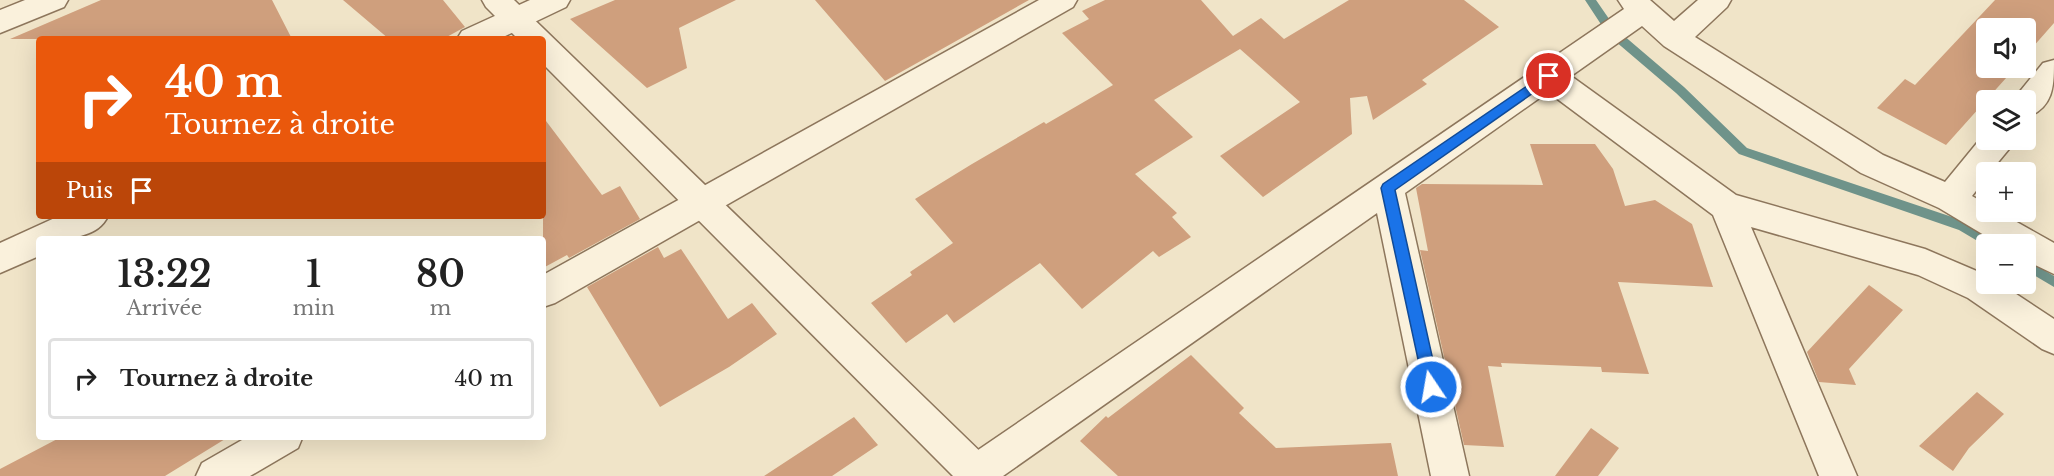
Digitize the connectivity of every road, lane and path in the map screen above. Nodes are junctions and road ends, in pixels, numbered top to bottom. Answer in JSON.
{"nodes":[{"id":1,"x":54,"y":0,"type":"edge"},
{"id":2,"x":555,"y":0,"type":"edge"},
{"id":3,"x":1063,"y":0,"type":"edge"},
{"id":4,"x":1717,"y":0,"type":"edge"},
{"id":5,"x":1637,"y":6,"type":"edge"},
{"id":6,"x":506,"y":9,"type":"edge"},
{"id":7,"x":0,"y":22,"type":"edge"},
{"id":8,"x":475,"y":36,"type":"edge"},
{"id":9,"x":533,"y":36,"type":"edge"},
{"id":10,"x":1674,"y":38,"type":"junction"},
{"id":11,"x":546,"y":49,"type":"edge"},
{"id":12,"x":2054,"y":71,"type":"edge"},
{"id":13,"x":1549,"y":76,"type":"junction"},
{"id":14,"x":2036,"y":93,"type":"edge"},
{"id":15,"x":1990,"y":150,"type":"edge"},
{"id":16,"x":1388,"y":188,"type":"junction"},
{"id":17,"x":1950,"y":199,"type":"junction"},
{"id":18,"x":702,"y":202,"type":"junction"},
{"id":19,"x":1726,"y":206,"type":"junction"},
{"id":20,"x":85,"y":219,"type":"edge"},
{"id":21,"x":48,"y":236,"type":"edge"},
{"id":22,"x":36,"y":242,"type":"edge"},
{"id":23,"x":0,"y":259,"type":"edge"},
{"id":24,"x":2054,"y":260,"type":"edge"},
{"id":25,"x":546,"y":290,"type":"edge"},
{"id":26,"x":2054,"y":338,"type":"edge"},
{"id":27,"x":278,"y":440,"type":"edge"},
{"id":28,"x":977,"y":475,"type":"edge"},
{"id":29,"x":215,"y":476,"type":"edge"},
{"id":30,"x":1450,"y":476,"type":"edge"},
{"id":31,"x":1838,"y":476,"type":"edge"}],
"edges":[{"from":1,"to":7,"type":"street"},
{"from":2,"to":6,"type":"street"},
{"from":3,"to":18,"type":"street"},
{"from":4,"to":10,"type":"street"},
{"from":5,"to":10,"type":"street"},
{"from":5,"to":13,"type":"street"},
{"from":6,"to":8,"type":"street"},
{"from":6,"to":9,"type":"street"},
{"from":10,"to":17,"type":"street"},
{"from":11,"to":18,"type":"street"},
{"from":12,"to":14,"type":"street"},
{"from":13,"to":16,"type":"street"},
{"from":13,"to":19,"type":"street"},
{"from":15,"to":17,"type":"street"},
{"from":16,"to":28,"type":"street"},
{"from":16,"to":30,"type":"street"},
{"from":17,"to":24,"type":"street"},
{"from":18,"to":25,"type":"street"},
{"from":18,"to":28,"type":"street"},
{"from":19,"to":26,"type":"street"},
{"from":19,"to":31,"type":"street"},
{"from":20,"to":21,"type":"street"},
{"from":22,"to":23,"type":"street"},
{"from":27,"to":29,"type":"street"}]}
